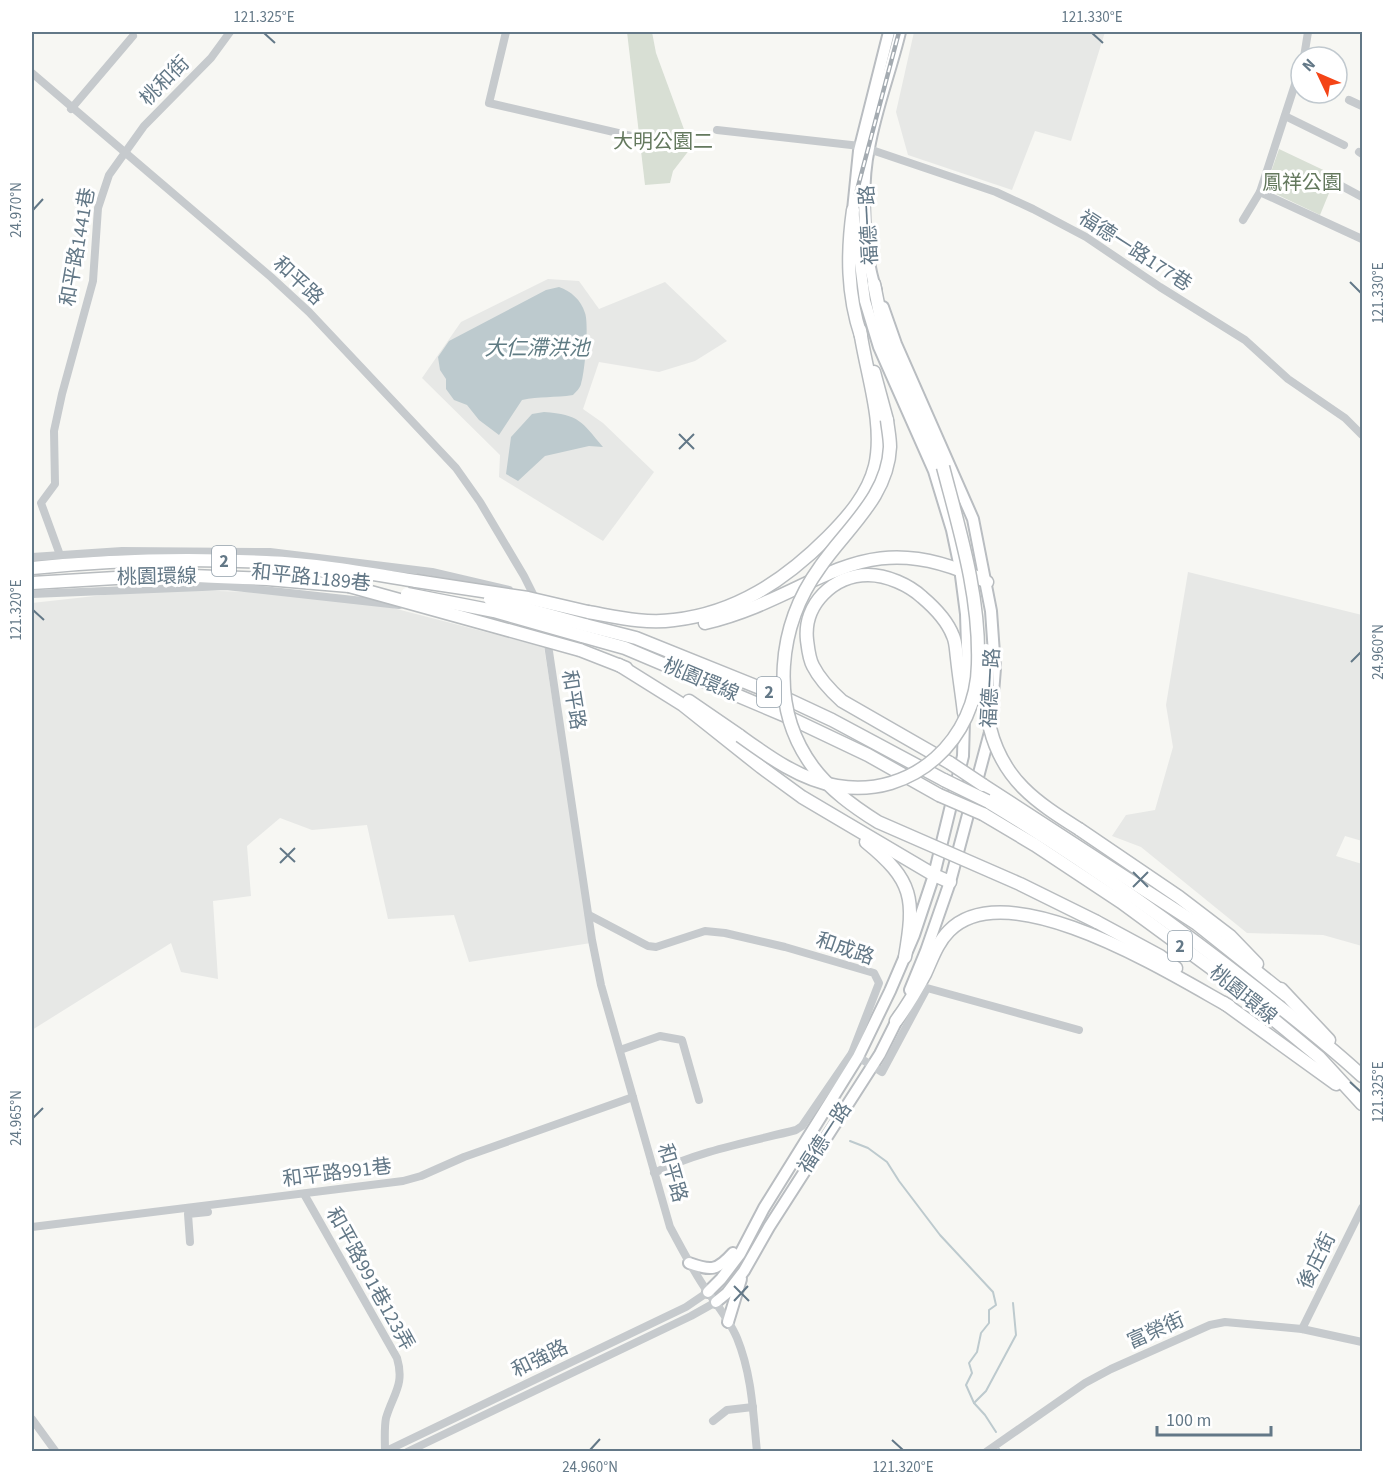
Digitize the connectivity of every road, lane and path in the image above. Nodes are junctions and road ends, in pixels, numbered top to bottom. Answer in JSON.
{"nodes":[{"id":1,"x":230,"y":32,"type":"edge"},
{"id":2,"x":506,"y":32,"type":"edge"},
{"id":3,"x":890,"y":32,"type":"edge"},
{"id":4,"x":900,"y":32,"type":"edge"},
{"id":5,"x":133,"y":36,"type":"dead end"},
{"id":6,"x":32,"y":74,"type":"edge"},
{"id":7,"x":1289,"y":104,"type":"edge"},
{"id":8,"x":73,"y":110,"type":"junction"},
{"id":9,"x":1285,"y":116,"type":"junction"},
{"id":10,"x":717,"y":130,"type":"dead end"},
{"id":11,"x":631,"y":136,"type":"dead end"},
{"id":12,"x":1344,"y":145,"type":"dead end"},
{"id":13,"x":864,"y":147,"type":"junction"},
{"id":14,"x":123,"y":153,"type":"junction"},
{"id":15,"x":1338,"y":184,"type":"dead end"},
{"id":16,"x":1260,"y":192,"type":"junction"},
{"id":17,"x":1362,"y":196,"type":"edge"},
{"id":18,"x":853,"y":210,"type":"junction"},
{"id":19,"x":1243,"y":220,"type":"dead end"},
{"id":20,"x":1358,"y":238,"type":"edge"},
{"id":21,"x":874,"y":284,"type":"junction"},
{"id":22,"x":860,"y":330,"type":"junction"},
{"id":23,"x":1362,"y":435,"type":"edge"},
{"id":24,"x":943,"y":467,"type":"junction"},
{"id":25,"x":955,"y":548,"type":"junction"},
{"id":26,"x":980,"y":550,"type":"junction"},
{"id":27,"x":60,"y":555,"type":"junction"},
{"id":28,"x":32,"y":557,"type":"edge"},
{"id":29,"x":32,"y":568,"type":"edge"},
{"id":30,"x":960,"y":568,"type":"junction"},
{"id":31,"x":416,"y":581,"type":"junction"},
{"id":32,"x":987,"y":582,"type":"junction"},
{"id":33,"x":32,"y":583,"type":"edge"},
{"id":34,"x":349,"y":586,"type":"junction"},
{"id":35,"x":32,"y":594,"type":"edge"},
{"id":36,"x":535,"y":596,"type":"junction"},
{"id":37,"x":588,"y":612,"type":"junction"},
{"id":38,"x":584,"y":631,"type":"junction"},
{"id":39,"x":547,"y":639,"type":"junction"},
{"id":40,"x":619,"y":665,"type":"junction"},
{"id":41,"x":964,"y":713,"type":"junction"},
{"id":42,"x":834,"y":817,"type":"junction"},
{"id":43,"x":934,"y":875,"type":"junction"},
{"id":44,"x":950,"y":882,"type":"junction"},
{"id":45,"x":589,"y":915,"type":"junction"},
{"id":46,"x":905,"y":957,"type":"junction"},
{"id":47,"x":1286,"y":995,"type":"junction"},
{"id":48,"x":1229,"y":1006,"type":"junction"},
{"id":49,"x":896,"y":1021,"type":"junction"},
{"id":50,"x":1079,"y":1030,"type":"dead end"},
{"id":51,"x":620,"y":1050,"type":"junction"},
{"id":52,"x":855,"y":1055,"type":"junction"},
{"id":53,"x":872,"y":1066,"type":"junction"},
{"id":54,"x":1358,"y":1072,"type":"edge"},
{"id":55,"x":633,"y":1097,"type":"junction"},
{"id":56,"x":699,"y":1100,"type":"dead end"},
{"id":57,"x":1361,"y":1102,"type":"edge"},
{"id":58,"x":654,"y":1173,"type":"junction"},
{"id":59,"x":304,"y":1194,"type":"junction"},
{"id":60,"x":764,"y":1208,"type":"junction"},
{"id":61,"x":1362,"y":1208,"type":"edge"},
{"id":62,"x":208,"y":1212,"type":"dead end"},
{"id":63,"x":32,"y":1227,"type":"edge"},
{"id":64,"x":190,"y":1242,"type":"dead end"},
{"id":65,"x":689,"y":1263,"type":"junction"},
{"id":66,"x":744,"y":1271,"type":"junction"},
{"id":67,"x":708,"y":1292,"type":"junction"},
{"id":68,"x":716,"y":1302,"type":"junction"},
{"id":69,"x":729,"y":1322,"type":"junction"},
{"id":70,"x":1302,"y":1329,"type":"junction"},
{"id":71,"x":1362,"y":1342,"type":"edge"},
{"id":72,"x":753,"y":1407,"type":"junction"},
{"id":73,"x":32,"y":1419,"type":"edge"},
{"id":74,"x":713,"y":1421,"type":"dead end"},
{"id":75,"x":385,"y":1451,"type":"edge"},
{"id":76,"x":56,"y":1452,"type":"edge"},
{"id":77,"x":407,"y":1452,"type":"edge"},
{"id":78,"x":757,"y":1452,"type":"edge"},
{"id":79,"x":986,"y":1452,"type":"edge"}],
"edges":[{"from":1,"to":14,"type":"street","name":"桃和街"},
{"from":2,"to":11,"type":"street"},
{"from":3,"to":13,"type":"main road","name":"福德一路"},
{"from":4,"to":13,"type":"main road","name":"福德一路"},
{"from":5,"to":8,"type":"street"},
{"from":6,"to":8,"type":"street","name":"和平路"},
{"from":7,"to":9,"type":"street"},
{"from":8,"to":14,"type":"street","name":"和平路"},
{"from":9,"to":12,"type":"street"},
{"from":9,"to":16,"type":"street"},
{"from":10,"to":13,"type":"street","name":"福德一路177巷"},
{"from":13,"to":18,"type":"main road","name":"福德一路"},
{"from":13,"to":21,"type":"main road","name":"福德一路"},
{"from":13,"to":23,"type":"street","name":"福德一路177巷"},
{"from":14,"to":27,"type":"street","name":"和平路1441巷"},
{"from":14,"to":36,"type":"street","name":"和平路"},
{"from":15,"to":17,"type":"street"},
{"from":16,"to":19,"type":"street"},
{"from":16,"to":20,"type":"street"},
{"from":18,"to":22,"type":"highway"},
{"from":18,"to":25,"type":"main road","name":"福德一路"},
{"from":21,"to":24,"type":"highway"},
{"from":21,"to":26,"type":"main road","name":"福德一路"},
{"from":22,"to":37,"type":"highway"},
{"from":22,"to":48,"type":"highway","bridge":true},
{"from":24,"to":40,"type":"highway","bridge":true},
{"from":24,"to":47,"type":"highway","bridge":true},
{"from":25,"to":26,"type":"main road"},
{"from":25,"to":30,"type":"main road","name":"福德一路"},
{"from":26,"to":32,"type":"main road","name":"福德一路"},
{"from":27,"to":28,"type":"street","name":"和平路1189巷"},
{"from":27,"to":36,"type":"street","name":"和平路1189巷"},
{"from":29,"to":31,"type":"highway","name":"桃園環線","number":"2"},
{"from":30,"to":32,"type":"highway"},
{"from":30,"to":37,"type":"highway"},
{"from":30,"to":41,"type":"main road","name":"福德一路"},
{"from":31,"to":37,"type":"highway","bridge":true},
{"from":31,"to":38,"type":"highway","name":"桃園環線","number":"2","bridge":true},
{"from":32,"to":44,"type":"main road","name":"福德一路"},
{"from":33,"to":34,"type":"highway","name":"桃園環線","number":"2"},
{"from":34,"to":38,"type":"highway","name":"桃園環線","number":"2","bridge":true},
{"from":34,"to":40,"type":"highway","bridge":true},
{"from":35,"to":39,"type":"street","name":"和平路1189巷"},
{"from":36,"to":39,"type":"street","name":"和平路"},
{"from":38,"to":54,"type":"highway","name":"桃園環線","number":"2","bridge":true},
{"from":38,"to":57,"type":"highway","name":"桃園環線","number":"2","bridge":true},
{"from":39,"to":45,"type":"street","name":"和平路"},
{"from":40,"to":42,"type":"highway"},
{"from":41,"to":43,"type":"main road","name":"福德一路"},
{"from":41,"to":47,"type":"highway","bridge":true},
{"from":42,"to":43,"type":"highway"},
{"from":42,"to":46,"type":"highway"},
{"from":43,"to":44,"type":"highway"},
{"from":43,"to":46,"type":"main road","name":"福德一路"},
{"from":44,"to":49,"type":"main road","name":"福德一路"},
{"from":45,"to":51,"type":"street","name":"和平路"},
{"from":45,"to":52,"type":"street","name":"和成路"},
{"from":46,"to":52,"type":"main road","name":"福德一路"},
{"from":47,"to":54,"type":"highway"},
{"from":48,"to":49,"type":"highway"},
{"from":48,"to":57,"type":"highway"},
{"from":49,"to":53,"type":"main road","name":"福德一路"},
{"from":50,"to":53,"type":"street"},
{"from":51,"to":55,"type":"street","name":"和平路"},
{"from":51,"to":56,"type":"street"},
{"from":52,"to":53,"type":"street"},
{"from":52,"to":58,"type":"street","name":"和成路"},
{"from":52,"to":60,"type":"main road","name":"福德一路"},
{"from":53,"to":66,"type":"main road","name":"福德一路"},
{"from":55,"to":58,"type":"street","name":"和平路"},
{"from":55,"to":59,"type":"street","name":"和平路991巷"},
{"from":58,"to":65,"type":"street","name":"和平路"},
{"from":59,"to":63,"type":"street","name":"和平路991巷"},
{"from":59,"to":75,"type":"street","name":"和平路991巷123弄"},
{"from":60,"to":65,"type":"main road"},
{"from":60,"to":67,"type":"main road","name":"福德一路"},
{"from":61,"to":70,"type":"street","name":"後庄街"},
{"from":62,"to":64,"type":"street"},
{"from":65,"to":67,"type":"street","name":"和平路"},
{"from":66,"to":68,"type":"main road","name":"福德一路"},
{"from":66,"to":69,"type":"main road"},
{"from":67,"to":68,"type":"street","name":"和平路"},
{"from":67,"to":75,"type":"street","name":"和強路"},
{"from":68,"to":69,"type":"street","name":"和平路"},
{"from":68,"to":77,"type":"street","name":"和強路"},
{"from":69,"to":72,"type":"street","name":"和平路"},
{"from":70,"to":71,"type":"street","name":"富榮街"},
{"from":70,"to":79,"type":"street","name":"富榮街"},
{"from":72,"to":74,"type":"street"},
{"from":72,"to":78,"type":"street","name":"和平路"},
{"from":73,"to":76,"type":"street"}]}
